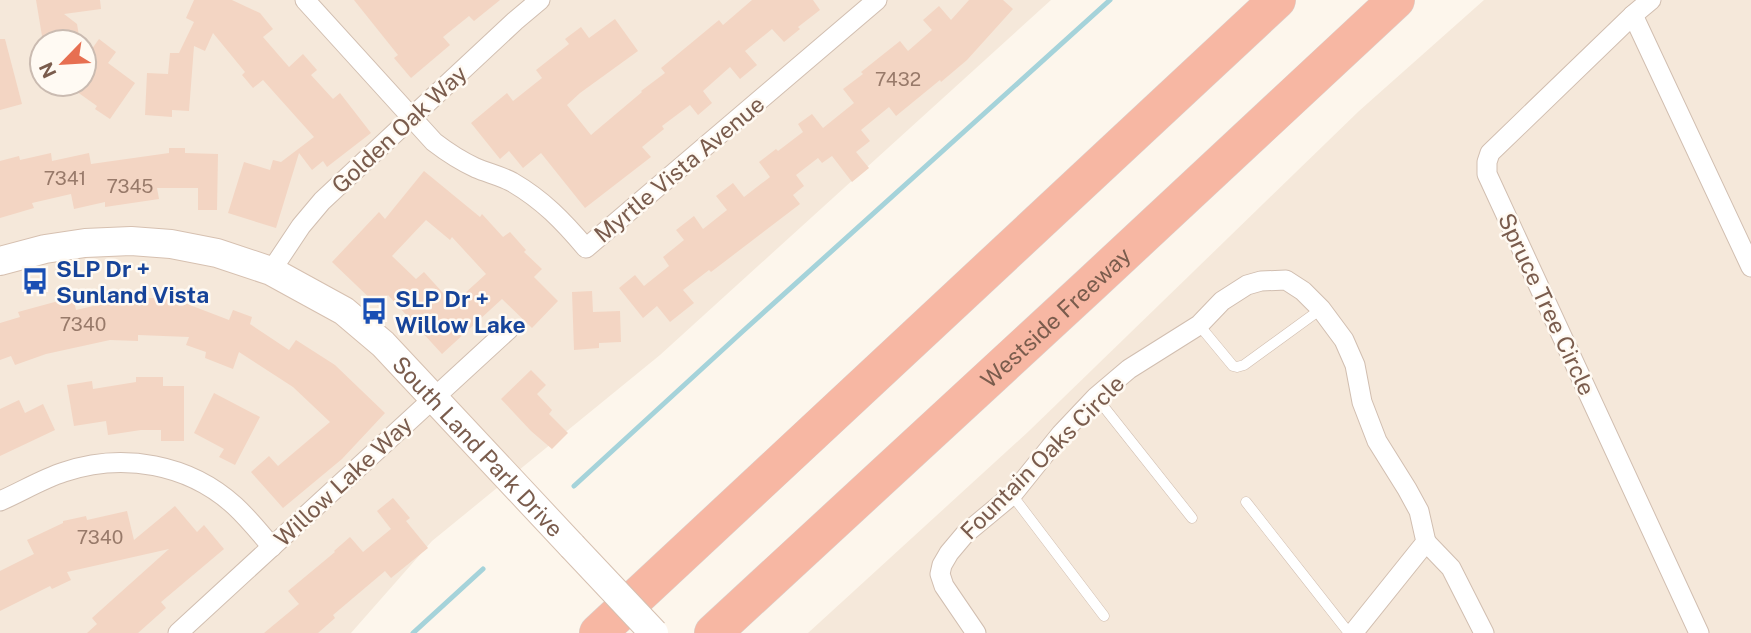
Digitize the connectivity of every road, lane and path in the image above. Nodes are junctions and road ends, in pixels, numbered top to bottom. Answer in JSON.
{"nodes":[{"id":1,"x":305,"y":0,"type":"edge"},
{"id":2,"x":540,"y":0,"type":"edge"},
{"id":3,"x":877,"y":0,"type":"edge"},
{"id":4,"x":1278,"y":0,"type":"edge"},
{"id":5,"x":1396,"y":0,"type":"edge"},
{"id":6,"x":1651,"y":0,"type":"edge"},
{"id":7,"x":1633,"y":15,"type":"junction"},
{"id":8,"x":411,"y":118,"type":"junction"},
{"id":9,"x":0,"y":261,"type":"edge"},
{"id":10,"x":1751,"y":267,"type":"edge"},
{"id":11,"x":271,"y":271,"type":"junction"},
{"id":12,"x":1321,"y":309,"type":"junction"},
{"id":13,"x":1199,"y":325,"type":"junction"},
{"id":14,"x":509,"y":329,"type":"dead end"},
{"id":15,"x":1096,"y":397,"type":"junction"},
{"id":16,"x":434,"y":398,"type":"junction"},
{"id":17,"x":1012,"y":495,"type":"junction"},
{"id":18,"x":0,"y":501,"type":"edge"},
{"id":19,"x":1246,"y":502,"type":"dead end"},
{"id":20,"x":1192,"y":518,"type":"dead end"},
{"id":21,"x":1426,"y":542,"type":"junction"},
{"id":22,"x":272,"y":547,"type":"junction"},
{"id":23,"x":1104,"y":617,"type":"dead end"},
{"id":24,"x":177,"y":633,"type":"edge"},
{"id":25,"x":598,"y":633,"type":"edge"},
{"id":26,"x":654,"y":633,"type":"edge"},
{"id":27,"x":713,"y":633,"type":"edge"},
{"id":28,"x":976,"y":633,"type":"edge"},
{"id":29,"x":1351,"y":633,"type":"edge"},
{"id":30,"x":1484,"y":633,"type":"edge"},
{"id":31,"x":1699,"y":633,"type":"edge"}],
"edges":[{"from":1,"to":8,"type":"street"},
{"from":2,"to":8,"type":"street","name":"Golden Oak Way"},
{"from":3,"to":8,"type":"street","name":"Myrtle Vista Avenue"},
{"from":4,"to":25,"type":"highway"},
{"from":5,"to":27,"type":"highway","name":"Westside Freeway"},
{"from":6,"to":7,"type":"street","name":"Spruce Tree Circle"},
{"from":7,"to":10,"type":"street"},
{"from":7,"to":31,"type":"street","name":"Spruce Tree Circle"},
{"from":8,"to":11,"type":"street","name":"Golden Oak Way"},
{"from":9,"to":11,"type":"street","name":"South Land Park Drive"},
{"from":11,"to":16,"type":"street","name":"South Land Park Drive"},
{"from":12,"to":13,"type":"street","name":"Fountain Oaks Circle"},
{"from":12,"to":13,"type":"lane"},
{"from":12,"to":21,"type":"street","name":"Fountain Oaks Circle"},
{"from":13,"to":15,"type":"street","name":"Fountain Oaks Circle"},
{"from":14,"to":16,"type":"street","name":"Willow Lake Way"},
{"from":15,"to":17,"type":"street","name":"Fountain Oaks Circle"},
{"from":15,"to":20,"type":"lane"},
{"from":16,"to":22,"type":"street","name":"Willow Lake Way"},
{"from":16,"to":26,"type":"street","name":"South Land Park Drive","bridge":true},
{"from":17,"to":23,"type":"lane"},
{"from":17,"to":28,"type":"street","name":"Fountain Oaks Circle"},
{"from":18,"to":22,"type":"street"},
{"from":19,"to":29,"type":"lane"},
{"from":21,"to":29,"type":"street"},
{"from":21,"to":30,"type":"street"},
{"from":22,"to":24,"type":"street","name":"Willow Lake Way"}]}
